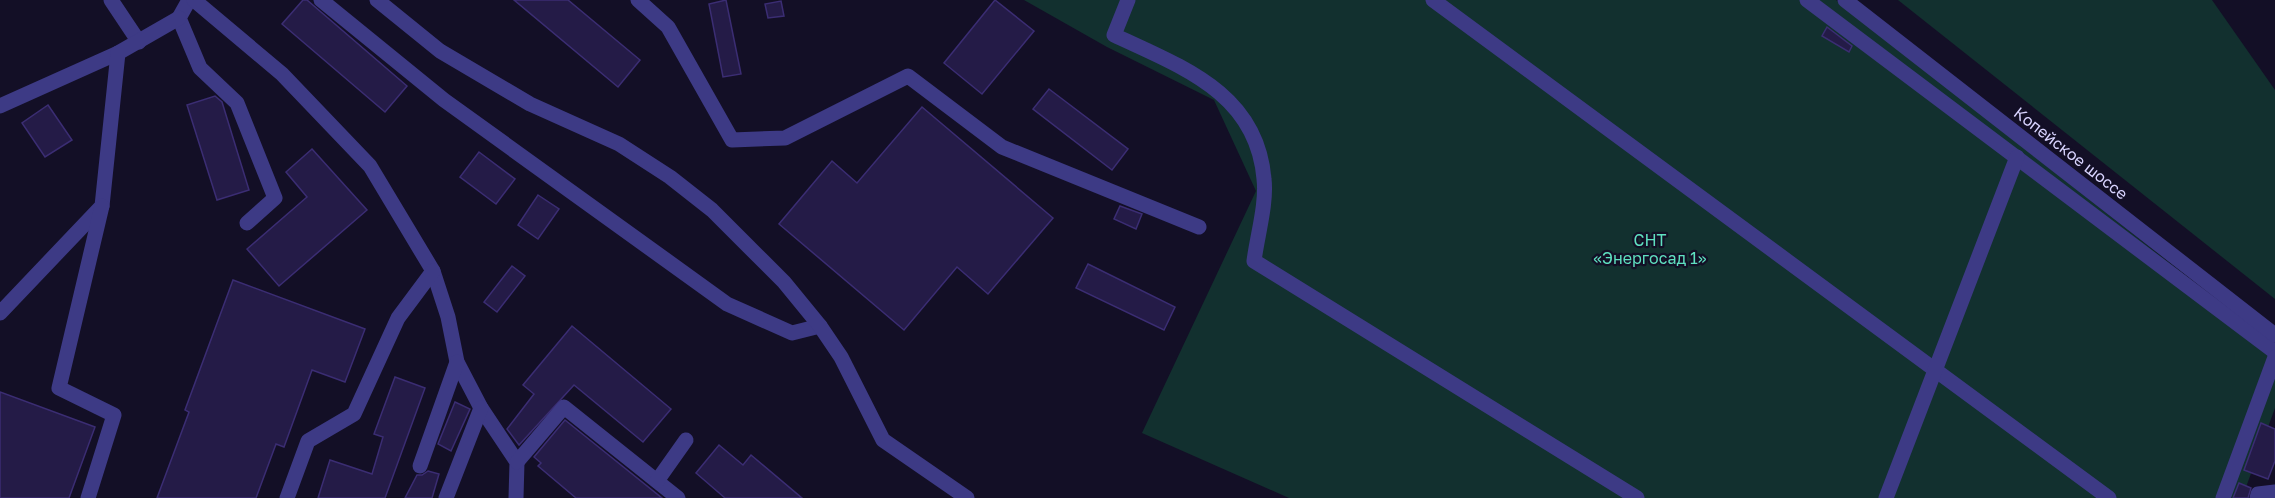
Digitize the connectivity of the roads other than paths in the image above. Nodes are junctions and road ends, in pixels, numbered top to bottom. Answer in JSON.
{"nodes":[{"id":1,"x":111,"y":0,"type":"edge"},
{"id":2,"x":189,"y":0,"type":"edge"},
{"id":3,"x":194,"y":0,"type":"edge"},
{"id":4,"x":321,"y":0,"type":"edge"},
{"id":5,"x":377,"y":0,"type":"edge"},
{"id":6,"x":638,"y":0,"type":"edge"},
{"id":7,"x":1128,"y":0,"type":"edge"},
{"id":8,"x":1432,"y":0,"type":"edge"},
{"id":9,"x":1807,"y":0,"type":"edge"},
{"id":10,"x":1845,"y":0,"type":"edge"},
{"id":11,"x":179,"y":18,"type":"junction"},
{"id":12,"x":139,"y":42,"type":"junction"},
{"id":13,"x":118,"y":53,"type":"junction"},
{"id":14,"x":0,"y":106,"type":"edge"},
{"id":15,"x":2017,"y":157,"type":"junction"},
{"id":16,"x":102,"y":206,"type":"junction"},
{"id":17,"x":247,"y":223,"type":"dead end"},
{"id":18,"x":1199,"y":227,"type":"dead end"},
{"id":19,"x":433,"y":271,"type":"junction"},
{"id":20,"x":0,"y":312,"type":"edge"},
{"id":21,"x":820,"y":326,"type":"junction"},
{"id":22,"x":2275,"y":334,"type":"edge"},
{"id":23,"x":2275,"y":352,"type":"edge"},
{"id":24,"x":2275,"y":357,"type":"edge"},
{"id":25,"x":457,"y":362,"type":"junction"},
{"id":26,"x":1935,"y":367,"type":"junction"},
{"id":27,"x":481,"y":408,"type":"junction"},
{"id":28,"x":686,"y":440,"type":"dead end"},
{"id":29,"x":517,"y":462,"type":"junction"},
{"id":30,"x":420,"y":466,"type":"dead end"},
{"id":31,"x":657,"y":481,"type":"junction"},
{"id":32,"x":2275,"y":492,"type":"edge"},
{"id":33,"x":88,"y":498,"type":"edge"},
{"id":34,"x":287,"y":498,"type":"edge"},
{"id":35,"x":446,"y":498,"type":"edge"},
{"id":36,"x":516,"y":498,"type":"edge"},
{"id":37,"x":678,"y":498,"type":"edge"},
{"id":38,"x":967,"y":498,"type":"edge"},
{"id":39,"x":1637,"y":498,"type":"edge"},
{"id":40,"x":1886,"y":498,"type":"edge"},
{"id":41,"x":2109,"y":498,"type":"edge"},
{"id":42,"x":2223,"y":498,"type":"edge"},
{"id":43,"x":2257,"y":498,"type":"edge"}],
"edges":[{"from":1,"to":12,"type":"street"},
{"from":2,"to":11,"type":"street"},
{"from":3,"to":19,"type":"street"},
{"from":4,"to":21,"type":"street"},
{"from":5,"to":21,"type":"street"},
{"from":6,"to":18,"type":"street"},
{"from":7,"to":39,"type":"street"},
{"from":8,"to":26,"type":"street"},
{"from":9,"to":15,"type":"street"},
{"from":10,"to":22,"type":"street","name":"Копейское шоссе"},
{"from":11,"to":12,"type":"street"},
{"from":11,"to":17,"type":"street"},
{"from":12,"to":13,"type":"street"},
{"from":13,"to":14,"type":"street"},
{"from":13,"to":16,"type":"street"},
{"from":15,"to":23,"type":"street"},
{"from":15,"to":26,"type":"street"},
{"from":16,"to":20,"type":"street"},
{"from":16,"to":33,"type":"street"},
{"from":19,"to":25,"type":"street"},
{"from":19,"to":34,"type":"street"},
{"from":21,"to":38,"type":"street"},
{"from":24,"to":42,"type":"street"},
{"from":25,"to":27,"type":"street"},
{"from":25,"to":30,"type":"street"},
{"from":26,"to":40,"type":"street"},
{"from":26,"to":41,"type":"street"},
{"from":27,"to":29,"type":"street"},
{"from":27,"to":35,"type":"street"},
{"from":28,"to":31,"type":"street"},
{"from":29,"to":31,"type":"street"},
{"from":29,"to":36,"type":"street"},
{"from":31,"to":37,"type":"street"},
{"from":32,"to":43,"type":"street"}]}
